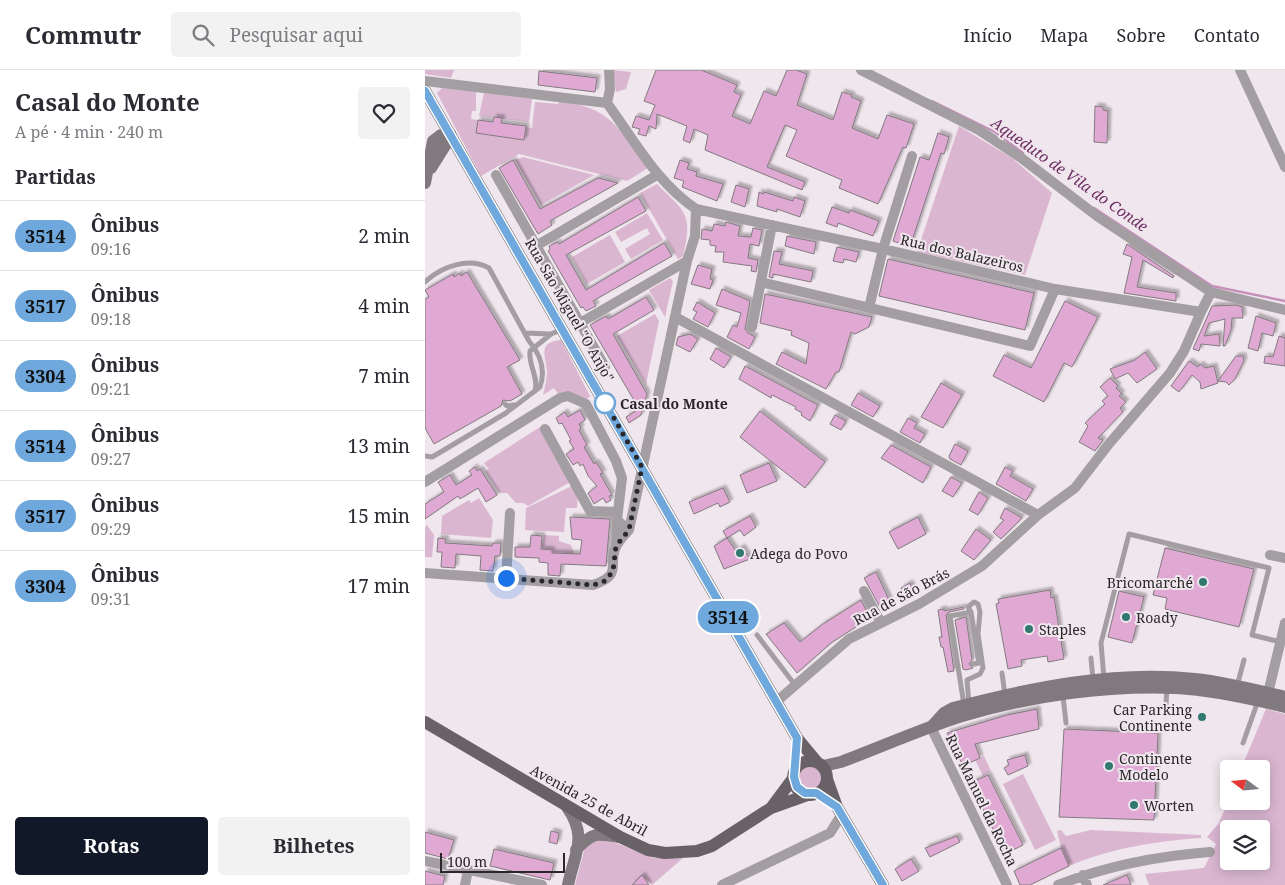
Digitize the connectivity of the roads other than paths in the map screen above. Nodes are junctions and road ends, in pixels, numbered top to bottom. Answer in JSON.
{"nodes":[{"id":1,"x":609,"y":70,"type":"edge"},
{"id":2,"x":861,"y":70,"type":"edge"},
{"id":3,"x":1240,"y":70,"type":"edge"},
{"id":4,"x":425,"y":81,"type":"edge"},
{"id":5,"x":425,"y":91,"type":"edge"},
{"id":6,"x":607,"y":102,"type":"junction"},
{"id":7,"x":437,"y":112,"type":"junction"},
{"id":8,"x":451,"y":135,"type":"junction"},
{"id":9,"x":433,"y":141,"type":"junction"},
{"id":10,"x":440,"y":154,"type":"junction"},
{"id":11,"x":912,"y":156,"type":"dead end"},
{"id":12,"x":465,"y":159,"type":"junction"},
{"id":13,"x":1285,"y":167,"type":"edge"},
{"id":14,"x":496,"y":175,"type":"dead end"},
{"id":15,"x":657,"y":175,"type":"junction"},
{"id":16,"x":426,"y":179,"type":"edge"},
{"id":17,"x":696,"y":209,"type":"junction"},
{"id":18,"x":772,"y":225,"type":"junction"},
{"id":19,"x":536,"y":246,"type":"junction"},
{"id":20,"x":883,"y":249,"type":"junction"},
{"id":21,"x":687,"y":261,"type":"junction"},
{"id":22,"x":426,"y":281,"type":"edge"},
{"id":23,"x":761,"y":282,"type":"junction"},
{"id":24,"x":557,"y":283,"type":"junction"},
{"id":25,"x":1055,"y":289,"type":"junction"},
{"id":26,"x":541,"y":290,"type":"junction"},
{"id":27,"x":1211,"y":292,"type":"junction"},
{"id":28,"x":869,"y":308,"type":"junction"},
{"id":29,"x":1285,"y":310,"type":"edge"},
{"id":30,"x":1201,"y":312,"type":"junction"},
{"id":31,"x":677,"y":318,"type":"junction"},
{"id":32,"x":580,"y":324,"type":"junction"},
{"id":33,"x":752,"y":327,"type":"dead end"},
{"id":34,"x":563,"y":329,"type":"junction"},
{"id":35,"x":525,"y":333,"type":"junction"},
{"id":36,"x":551,"y":334,"type":"junction"},
{"id":37,"x":529,"y":340,"type":"junction"},
{"id":38,"x":540,"y":343,"type":"junction"},
{"id":39,"x":534,"y":347,"type":"junction"},
{"id":40,"x":605,"y":368,"type":"dead end"},
{"id":41,"x":535,"y":393,"type":"junction"},
{"id":42,"x":519,"y":403,"type":"junction"},
{"id":43,"x":505,"y":404,"type":"dead end"},
{"id":44,"x":545,"y":429,"type":"dead end"},
{"id":45,"x":425,"y":456,"type":"edge"},
{"id":46,"x":642,"y":467,"type":"junction"},
{"id":47,"x":425,"y":482,"type":"edge"},
{"id":48,"x":510,"y":513,"type":"dead end"},
{"id":49,"x":1038,"y":515,"type":"junction"},
{"id":50,"x":618,"y":516,"type":"junction"},
{"id":51,"x":629,"y":530,"type":"junction"},
{"id":52,"x":616,"y":546,"type":"junction"},
{"id":53,"x":1270,"y":555,"type":"dead end"},
{"id":54,"x":1285,"y":558,"type":"edge"},
{"id":55,"x":425,"y":573,"type":"edge"},
{"id":56,"x":506,"y":578,"type":"junction"},
{"id":57,"x":864,"y":591,"type":"dead end"},
{"id":58,"x":971,"y":612,"type":"junction"},
{"id":59,"x":881,"y":623,"type":"junction"},
{"id":60,"x":1285,"y":623,"type":"edge"},
{"id":61,"x":757,"y":635,"type":"dead end"},
{"id":62,"x":976,"y":640,"type":"junction"},
{"id":63,"x":969,"y":641,"type":"dead end"},
{"id":64,"x":961,"y":642,"type":"dead end"},
{"id":65,"x":1281,"y":642,"type":"junction"},
{"id":66,"x":955,"y":643,"type":"junction"},
{"id":67,"x":1091,"y":658,"type":"dead end"},
{"id":68,"x":1244,"y":660,"type":"dead end"},
{"id":69,"x":973,"y":664,"type":"dead end"},
{"id":70,"x":965,"y":665,"type":"dead end"},
{"id":71,"x":958,"y":666,"type":"junction"},
{"id":72,"x":1002,"y":673,"type":"dead end"},
{"id":73,"x":1098,"y":680,"type":"junction"},
{"id":74,"x":795,"y":685,"type":"junction"},
{"id":75,"x":1237,"y":686,"type":"junction"},
{"id":76,"x":1167,"y":688,"type":"junction"},
{"id":77,"x":1063,"y":695,"type":"junction"},
{"id":78,"x":1006,"y":696,"type":"junction"},
{"id":79,"x":1263,"y":697,"type":"junction"},
{"id":80,"x":1285,"y":697,"type":"edge"},
{"id":81,"x":777,"y":701,"type":"junction"},
{"id":82,"x":1166,"y":704,"type":"dead end"},
{"id":83,"x":967,"y":705,"type":"junction"},
{"id":84,"x":1285,"y":707,"type":"edge"},
{"id":85,"x":425,"y":722,"type":"edge"},
{"id":86,"x":1066,"y":723,"type":"dead end"},
{"id":87,"x":931,"y":727,"type":"junction"},
{"id":88,"x":797,"y":738,"type":"junction"},
{"id":89,"x":1243,"y":743,"type":"dead end"},
{"id":90,"x":823,"y":771,"type":"junction"},
{"id":91,"x":795,"y":774,"type":"junction"},
{"id":92,"x":813,"y":794,"type":"junction"},
{"id":93,"x":567,"y":807,"type":"junction"},
{"id":94,"x":771,"y":808,"type":"junction"},
{"id":95,"x":839,"y":810,"type":"junction"},
{"id":96,"x":619,"y":837,"type":"junction"},
{"id":97,"x":576,"y":850,"type":"junction"},
{"id":98,"x":1210,"y":852,"type":"dead end"},
{"id":99,"x":425,"y":861,"type":"edge"},
{"id":100,"x":468,"y":870,"type":"junction"},
{"id":101,"x":1085,"y":880,"type":"edge"},
{"id":102,"x":465,"y":885,"type":"edge"},
{"id":103,"x":542,"y":885,"type":"edge"},
{"id":104,"x":568,"y":885,"type":"edge"},
{"id":105,"x":722,"y":885,"type":"edge"},
{"id":106,"x":883,"y":885,"type":"edge"},
{"id":107,"x":1007,"y":885,"type":"edge"},
{"id":108,"x":1059,"y":885,"type":"edge"}],
"edges":[{"from":1,"to":6,"type":"street"},
{"from":2,"to":27,"type":"street"},
{"from":3,"to":13,"type":"street"},
{"from":4,"to":6,"type":"street"},
{"from":5,"to":7,"type":"main road","name":"Rua São Miguel \"O Anjo\""},
{"from":6,"to":15,"type":"street"},
{"from":7,"to":8,"type":"main road","name":"Rua São Miguel \"O Anjo\""},
{"from":7,"to":9,"type":"main road"},
{"from":8,"to":9,"type":"main road"},
{"from":8,"to":10,"type":"main road"},
{"from":8,"to":12,"type":"main road","name":"Rua São Miguel \"O Anjo\""},
{"from":9,"to":16,"type":"main road"},
{"from":10,"to":12,"type":"main road"},
{"from":10,"to":16,"type":"main road"},
{"from":11,"to":20,"type":"street"},
{"from":12,"to":26,"type":"main road","name":"Rua São Miguel \"O Anjo\""},
{"from":14,"to":19,"type":"street"},
{"from":15,"to":17,"type":"street"},
{"from":15,"to":19,"type":"street"},
{"from":17,"to":18,"type":"street","name":"Rua dos Balazeiros"},
{"from":17,"to":21,"type":"street"},
{"from":18,"to":20,"type":"street","name":"Rua dos Balazeiros"},
{"from":18,"to":23,"type":"street"},
{"from":19,"to":24,"type":"street"},
{"from":20,"to":25,"type":"street","name":"Rua dos Balazeiros"},
{"from":20,"to":28,"type":"street"},
{"from":21,"to":31,"type":"street"},
{"from":21,"to":32,"type":"street"},
{"from":22,"to":35,"type":"lane"},
{"from":23,"to":28,"type":"street"},
{"from":23,"to":33,"type":"street"},
{"from":24,"to":26,"type":"street"},
{"from":24,"to":32,"type":"street"},
{"from":25,"to":28,"type":"street"},
{"from":25,"to":30,"type":"street","name":"Rua dos Balazeiros"},
{"from":26,"to":34,"type":"main road","name":"Rua São Miguel \"O Anjo\""},
{"from":27,"to":29,"type":"street"},
{"from":27,"to":30,"type":"street"},
{"from":30,"to":49,"type":"street","name":"Rua de São Brás"},
{"from":31,"to":46,"type":"street"},
{"from":31,"to":49,"type":"street"},
{"from":32,"to":40,"type":"street"},
{"from":34,"to":36,"type":"lane"},
{"from":34,"to":46,"type":"main road","name":"Rua São Miguel \"O Anjo\""},
{"from":35,"to":36,"type":"lane"},
{"from":35,"to":37,"type":"lane"},
{"from":36,"to":38,"type":"lane"},
{"from":37,"to":38,"type":"lane"},
{"from":37,"to":39,"type":"lane"},
{"from":38,"to":39,"type":"lane"},
{"from":39,"to":41,"type":"lane"},
{"from":39,"to":41,"type":"lane"},
{"from":41,"to":42,"type":"lane"},
{"from":42,"to":43,"type":"lane"},
{"from":42,"to":45,"type":"lane"},
{"from":44,"to":50,"type":"street"},
{"from":46,"to":51,"type":"street"},
{"from":46,"to":81,"type":"main road","name":"Rua São Miguel \"O Anjo\""},
{"from":47,"to":50,"type":"street"},
{"from":48,"to":56,"type":"street"},
{"from":49,"to":59,"type":"street","name":"Rua de São Brás"},
{"from":50,"to":51,"type":"street"},
{"from":50,"to":52,"type":"street"},
{"from":51,"to":52,"type":"street"},
{"from":52,"to":56,"type":"street"},
{"from":53,"to":54,"type":"street"},
{"from":55,"to":56,"type":"street"},
{"from":57,"to":59,"type":"street"},
{"from":58,"to":62,"type":"lane"},
{"from":58,"to":66,"type":"lane"},
{"from":58,"to":83,"type":"lane"},
{"from":59,"to":74,"type":"street","name":"Rua de São Brás"},
{"from":60,"to":65,"type":"street"},
{"from":61,"to":74,"type":"lane"},
{"from":62,"to":63,"type":"lane"},
{"from":62,"to":69,"type":"lane"},
{"from":64,"to":66,"type":"lane"},
{"from":65,"to":73,"type":"lane"},
{"from":65,"to":79,"type":"street"},
{"from":66,"to":71,"type":"lane"},
{"from":67,"to":73,"type":"lane"},
{"from":68,"to":75,"type":"lane"},
{"from":70,"to":71,"type":"lane"},
{"from":71,"to":83,"type":"lane"},
{"from":72,"to":78,"type":"lane"},
{"from":73,"to":75,"type":"main road"},
{"from":73,"to":78,"type":"main road"},
{"from":74,"to":81,"type":"street","name":"Rua de São Brás"},
{"from":75,"to":79,"type":"main road"},
{"from":76,"to":77,"type":"main road"},
{"from":76,"to":79,"type":"main road"},
{"from":76,"to":82,"type":"lane"},
{"from":77,"to":86,"type":"lane"},
{"from":77,"to":87,"type":"main road"},
{"from":78,"to":83,"type":"main road"},
{"from":79,"to":80,"type":"main road"},
{"from":79,"to":84,"type":"main road"},
{"from":79,"to":89,"type":"lane"},
{"from":81,"to":88,"type":"main road","name":"Rua São Miguel \"O Anjo\""},
{"from":83,"to":87,"type":"main road"},
{"from":85,"to":93,"type":"main road","name":"Avenida 25 de Abril"},
{"from":87,"to":90,"type":"main road"},
{"from":87,"to":107,"type":"street","name":"Rua Manuel da Rocha"},
{"from":88,"to":90,"type":"main road","name":"Rua São Miguel \"O Anjo\""},
{"from":88,"to":91,"type":"main road"},
{"from":90,"to":91,"type":"main road"},
{"from":90,"to":92,"type":"main road"},
{"from":90,"to":95,"type":"main road"},
{"from":91,"to":92,"type":"main road"},
{"from":91,"to":94,"type":"main road","name":"Avenida 25 de Abril"},
{"from":92,"to":94,"type":"main road","name":"Avenida 25 de Abril"},
{"from":92,"to":95,"type":"main road"},
{"from":93,"to":96,"type":"main road","name":"Avenida 25 de Abril"},
{"from":93,"to":97,"type":"main road"},
{"from":94,"to":96,"type":"main road","name":"Avenida 25 de Abril"},
{"from":95,"to":105,"type":"street"},
{"from":95,"to":106,"type":"main road"},
{"from":96,"to":97,"type":"main road"},
{"from":97,"to":104,"type":"main road"},
{"from":98,"to":101,"type":"street"},
{"from":99,"to":100,"type":"street"},
{"from":100,"to":102,"type":"street"},
{"from":100,"to":103,"type":"street"},
{"from":101,"to":108,"type":"street"}]}
